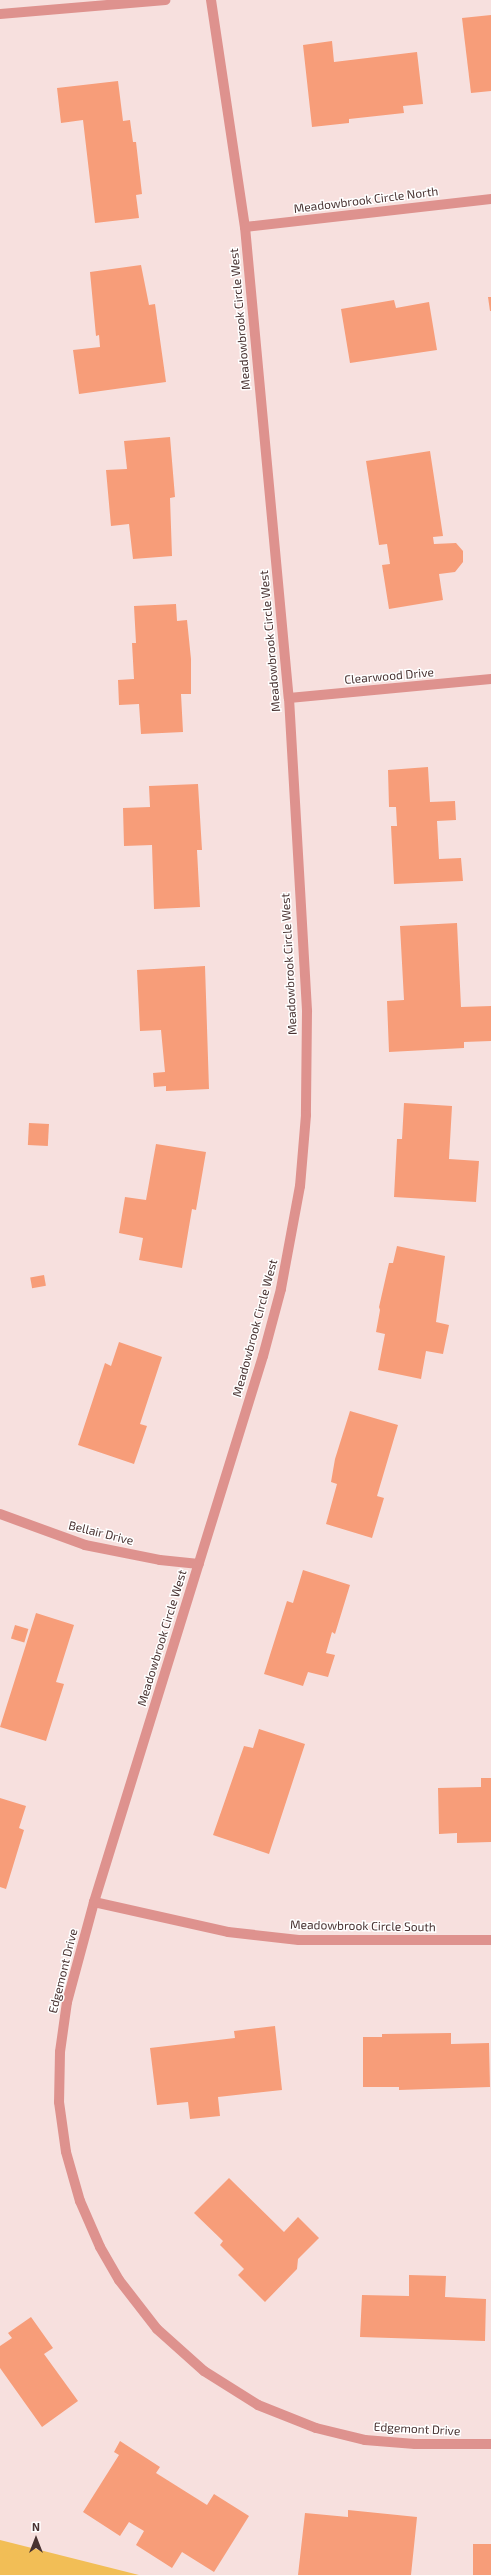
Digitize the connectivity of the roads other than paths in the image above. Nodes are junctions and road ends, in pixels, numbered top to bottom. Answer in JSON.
{"nodes":[{"id":1,"x":164,"y":0,"type":"edge"},
{"id":2,"x":211,"y":0,"type":"edge"},
{"id":3,"x":0,"y":14,"type":"edge"},
{"id":4,"x":491,"y":199,"type":"edge"},
{"id":5,"x":245,"y":227,"type":"junction"},
{"id":6,"x":491,"y":679,"type":"edge"},
{"id":7,"x":289,"y":698,"type":"junction"},
{"id":8,"x":0,"y":1514,"type":"edge"},
{"id":9,"x":199,"y":1564,"type":"junction"},
{"id":10,"x":94,"y":1902,"type":"junction"},
{"id":11,"x":491,"y":1940,"type":"edge"},
{"id":12,"x":491,"y":2444,"type":"edge"}],
"edges":[{"from":1,"to":3,"type":"street"},
{"from":2,"to":5,"type":"street","name":"Meadowbrook Circle West"},
{"from":4,"to":5,"type":"street","name":"Meadowbrook Circle North"},
{"from":5,"to":7,"type":"street","name":"Meadowbrook Circle West"},
{"from":6,"to":7,"type":"street","name":"Clearwood Drive"},
{"from":7,"to":9,"type":"street","name":"Meadowbrook Circle West"},
{"from":8,"to":9,"type":"street","name":"Bellair Drive"},
{"from":9,"to":10,"type":"street","name":"Meadowbrook Circle West"},
{"from":10,"to":11,"type":"street","name":"Meadowbrook Circle South"},
{"from":10,"to":12,"type":"street","name":"Edgemont Drive"}]}
